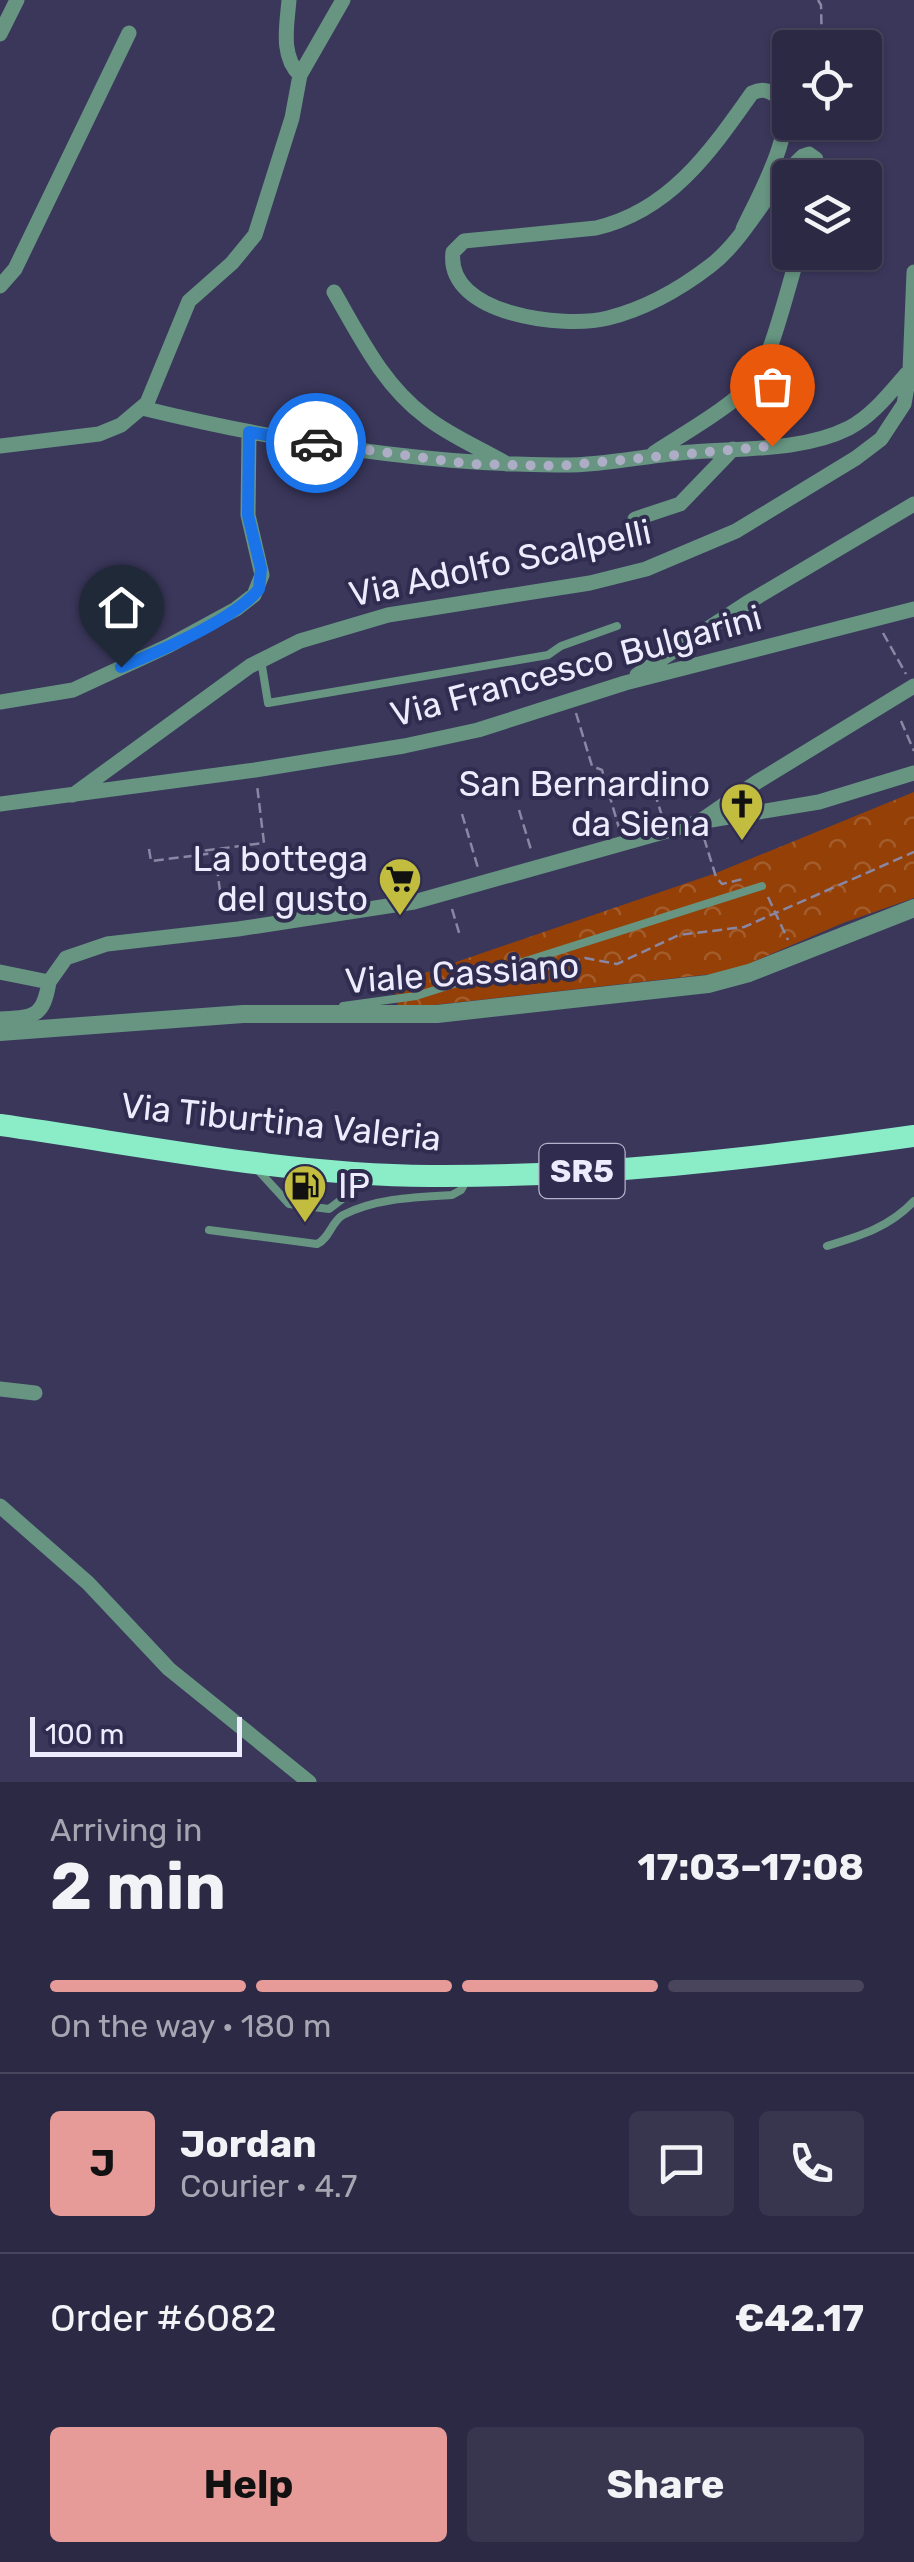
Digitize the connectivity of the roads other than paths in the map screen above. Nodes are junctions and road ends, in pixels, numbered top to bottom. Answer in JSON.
{"nodes":[{"id":1,"x":17,"y":0,"type":"edge"},
{"id":2,"x":289,"y":0,"type":"edge"},
{"id":3,"x":343,"y":0,"type":"edge"},
{"id":4,"x":129,"y":33,"type":"dead end"},
{"id":5,"x":0,"y":34,"type":"edge"},
{"id":6,"x":300,"y":75,"type":"junction"},
{"id":7,"x":772,"y":188,"type":"edge"},
{"id":8,"x":743,"y":228,"type":"junction"},
{"id":9,"x":793,"y":270,"type":"edge"},
{"id":10,"x":914,"y":272,"type":"edge"},
{"id":11,"x":0,"y":286,"type":"edge"},
{"id":12,"x":334,"y":292,"type":"dead end"},
{"id":13,"x":910,"y":370,"type":"junction"},
{"id":14,"x":142,"y":408,"type":"junction"},
{"id":15,"x":249,"y":432,"type":"junction"},
{"id":16,"x":0,"y":446,"type":"edge"},
{"id":17,"x":733,"y":449,"type":"junction"},
{"id":18,"x":651,"y":456,"type":"junction"},
{"id":19,"x":507,"y":464,"type":"junction"},
{"id":20,"x":914,"y":504,"type":"edge"},
{"id":21,"x":636,"y":519,"type":"dead end"},
{"id":22,"x":914,"y":609,"type":"edge"},
{"id":23,"x":617,"y":626,"type":"dead end"},
{"id":24,"x":261,"y":660,"type":"junction"},
{"id":25,"x":625,"y":683,"type":"junction"},
{"id":26,"x":914,"y":686,"type":"edge"},
{"id":27,"x":0,"y":702,"type":"edge"},
{"id":28,"x":914,"y":773,"type":"edge"},
{"id":29,"x":73,"y":795,"type":"junction"},
{"id":30,"x":0,"y":804,"type":"edge"},
{"id":31,"x":699,"y":822,"type":"junction"},
{"id":32,"x":762,"y":886,"type":"road end"},
{"id":33,"x":914,"y":908,"type":"edge"},
{"id":34,"x":0,"y":972,"type":"edge"},
{"id":35,"x":49,"y":982,"type":"junction"},
{"id":36,"x":299,"y":1013,"type":"junction"},
{"id":37,"x":0,"y":1019,"type":"edge"},
{"id":38,"x":0,"y":1032,"type":"edge"},
{"id":39,"x":0,"y":1126,"type":"edge"},
{"id":40,"x":914,"y":1136,"type":"edge"},
{"id":41,"x":250,"y":1161,"type":"junction"},
{"id":42,"x":376,"y":1173,"type":"junction"},
{"id":43,"x":469,"y":1175,"type":"junction"},
{"id":44,"x":914,"y":1201,"type":"edge"},
{"id":45,"x":209,"y":1230,"type":"dead end"},
{"id":46,"x":827,"y":1246,"type":"dead end"},
{"id":47,"x":0,"y":1389,"type":"edge"},
{"id":48,"x":35,"y":1393,"type":"dead end"},
{"id":49,"x":0,"y":1506,"type":"edge"},
{"id":50,"x":309,"y":1782,"type":"edge"}],
"edges":[{"from":1,"to":5,"type":"street"},
{"from":2,"to":6,"type":"street"},
{"from":3,"to":6,"type":"street"},
{"from":4,"to":11,"type":"street"},
{"from":6,"to":14,"type":"street"},
{"from":7,"to":8,"type":"street"},
{"from":8,"to":8,"type":"street"},
{"from":9,"to":18,"type":"street"},
{"from":10,"to":13,"type":"street","name":"Via Adolfo Scalpelli"},
{"from":12,"to":19,"type":"street"},
{"from":13,"to":17,"type":"street"},
{"from":13,"to":24,"type":"street","name":"Via Adolfo Scalpelli"},
{"from":14,"to":15,"type":"street"},
{"from":14,"to":16,"type":"street"},
{"from":15,"to":19,"type":"street"},
{"from":15,"to":27,"type":"street"},
{"from":17,"to":18,"type":"street"},
{"from":17,"to":21,"type":"street"},
{"from":18,"to":19,"type":"street"},
{"from":20,"to":25,"type":"street"},
{"from":22,"to":25,"type":"street","name":"Via Francesco Bulgarini"},
{"from":23,"to":24,"type":"lane"},
{"from":24,"to":29,"type":"street","name":"Via Adolfo Scalpelli"},
{"from":25,"to":29,"type":"street","name":"Via Francesco Bulgarini"},
{"from":26,"to":31,"type":"street"},
{"from":28,"to":31,"type":"street"},
{"from":29,"to":30,"type":"street","name":"Via Francesco Bulgarini"},
{"from":31,"to":35,"type":"street"},
{"from":32,"to":36,"type":"lane"},
{"from":33,"to":36,"type":"street","name":"Viale Cassiano"},
{"from":34,"to":35,"type":"street"},
{"from":35,"to":37,"type":"street"},
{"from":36,"to":38,"type":"street","name":"Viale Cassiano"},
{"from":39,"to":41,"type":"main road","name":"Via Tiburtina Valeria","number":"SR5"},
{"from":40,"to":43,"type":"main road","name":"Via Tiburtina Valeria","number":"SR5"},
{"from":41,"to":42,"type":"main road","name":"Via Tiburtina Valeria","number":"SR5"},
{"from":41,"to":42,"type":"lane"},
{"from":42,"to":43,"type":"main road","name":"Via Tiburtina Valeria","number":"SR5"},
{"from":43,"to":45,"type":"lane"},
{"from":44,"to":46,"type":"lane"},
{"from":47,"to":48,"type":"street"},
{"from":49,"to":50,"type":"street"}]}
